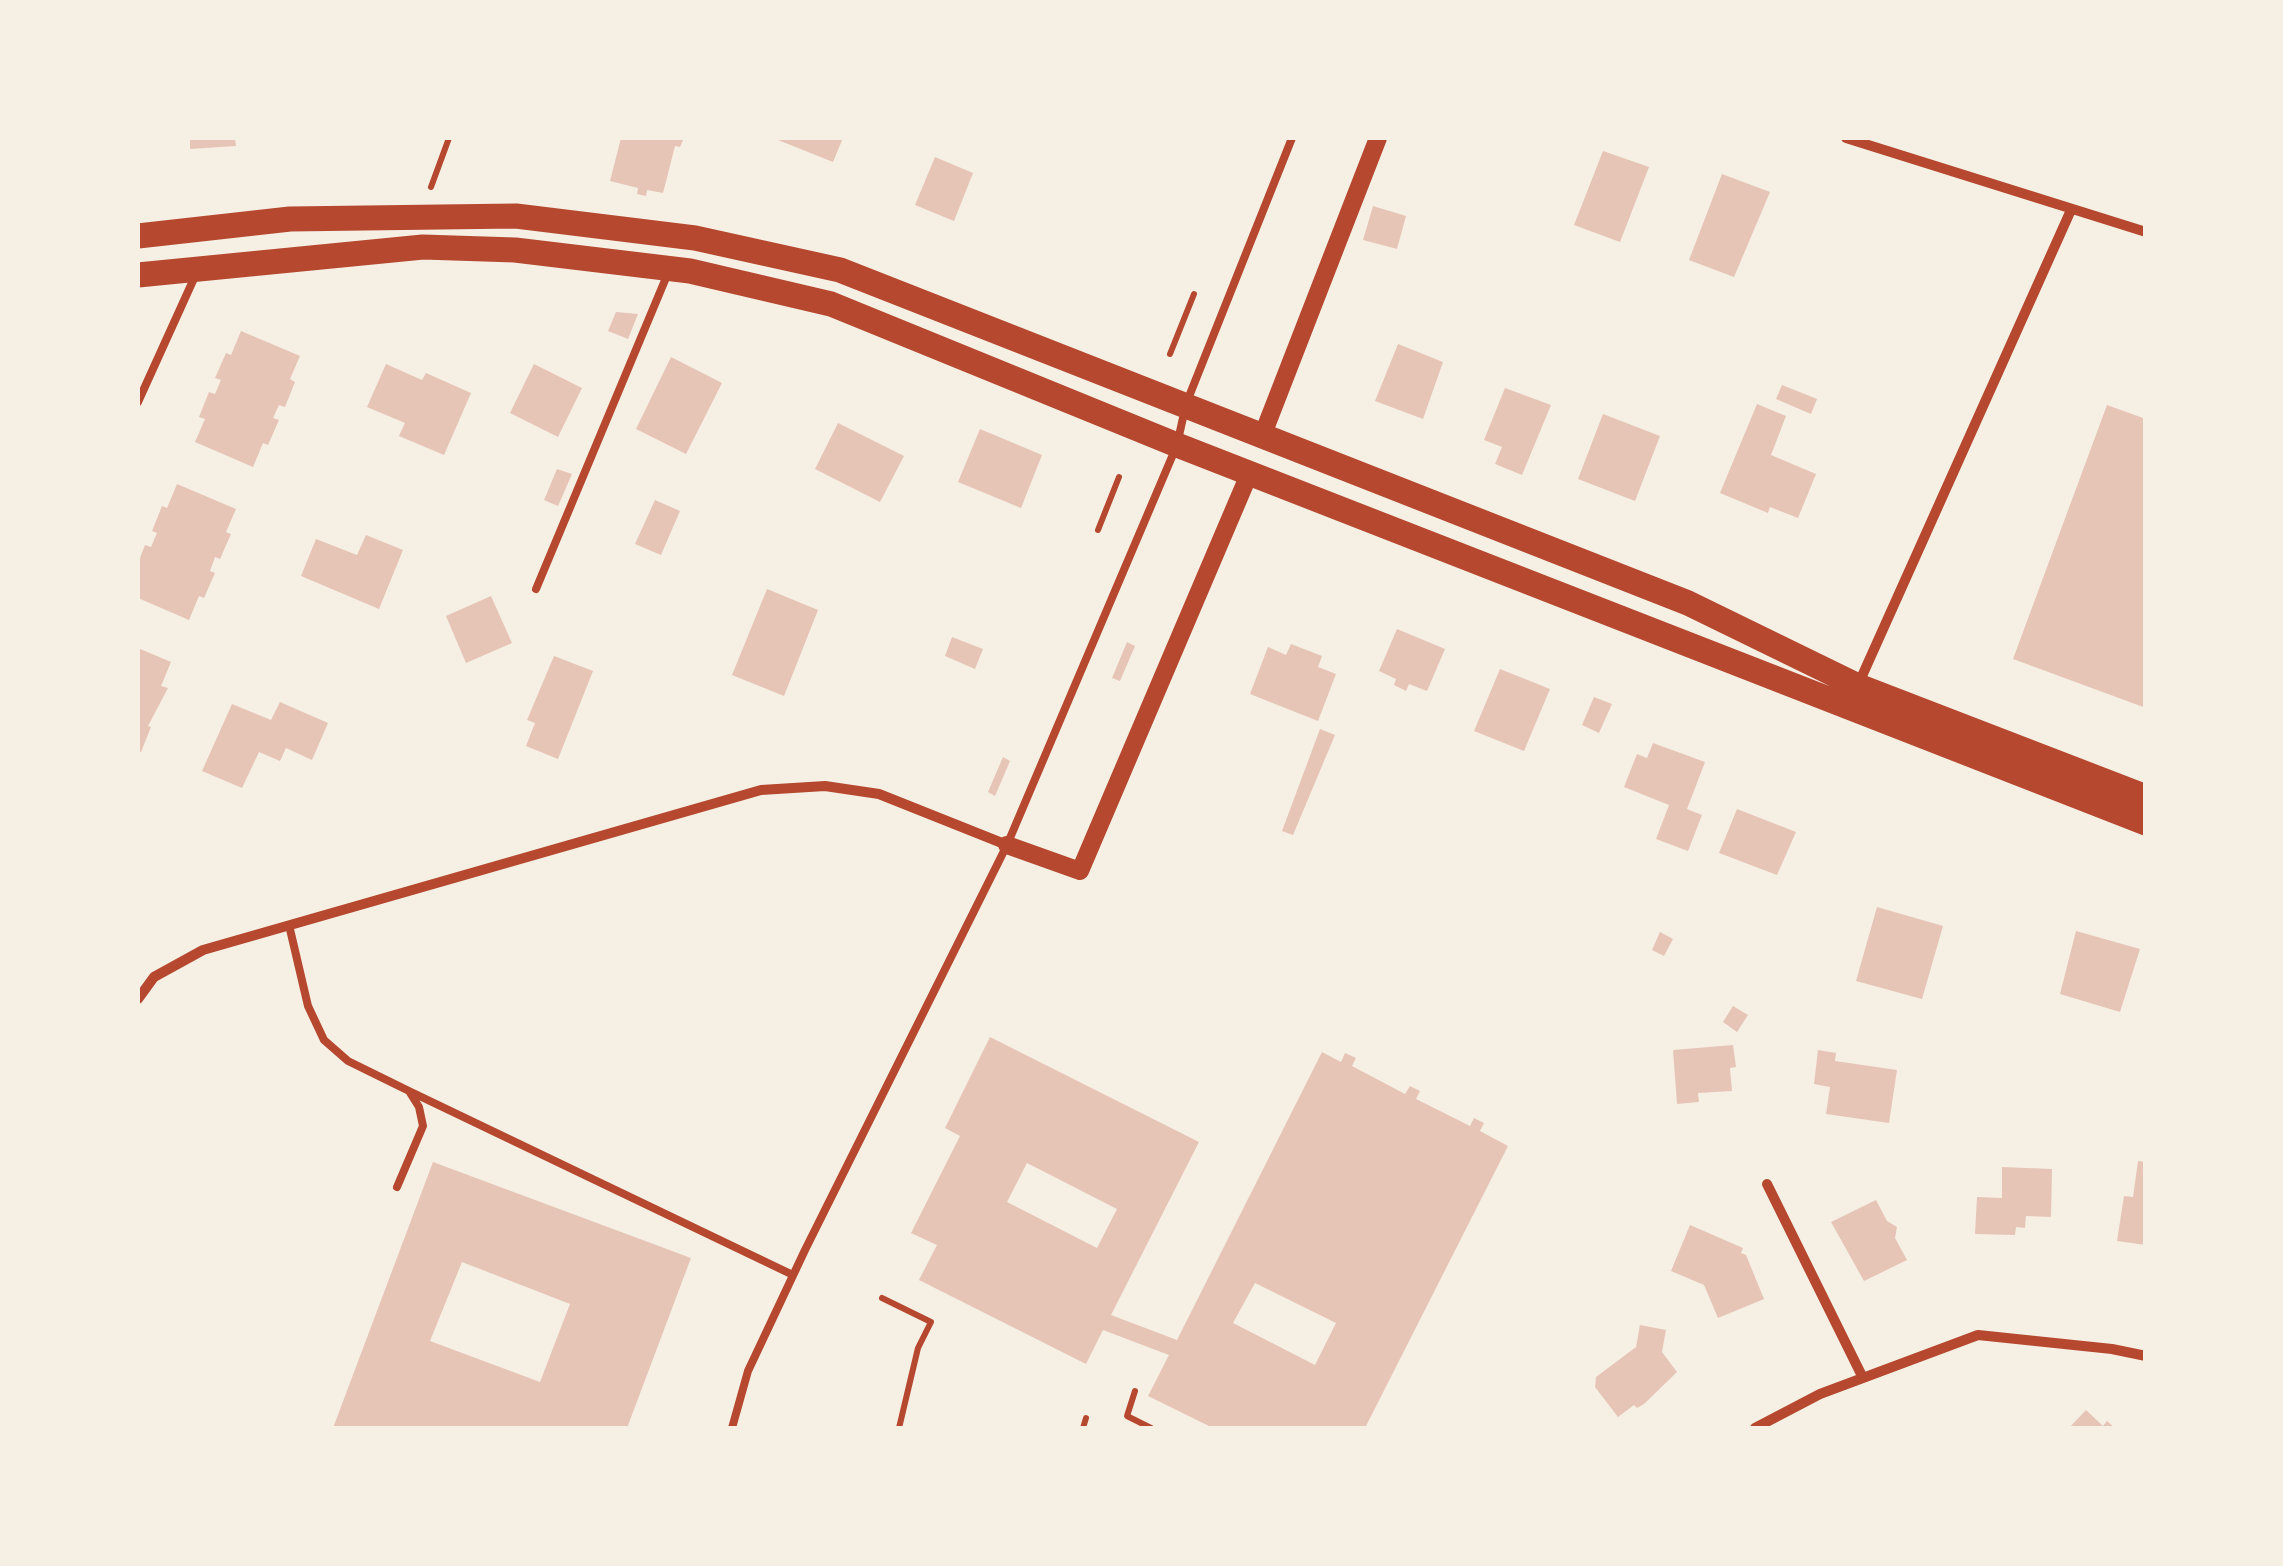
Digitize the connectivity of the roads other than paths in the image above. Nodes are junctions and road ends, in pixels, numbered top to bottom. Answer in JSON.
{"nodes":[{"id":1,"x":1292,"y":138,"type":"edge"},
{"id":2,"x":1378,"y":138,"type":"edge"},
{"id":3,"x":1846,"y":138,"type":"edge"},
{"id":4,"x":2071,"y":210,"type":"junction"},
{"id":5,"x":2146,"y":232,"type":"edge"},
{"id":6,"x":138,"y":236,"type":"edge"},
{"id":7,"x":670,"y":269,"type":"junction"},
{"id":8,"x":198,"y":270,"type":"junction"},
{"id":9,"x":138,"y":275,"type":"edge"},
{"id":10,"x":138,"y":402,"type":"edge"},
{"id":11,"x":1186,"y":404,"type":"junction"},
{"id":12,"x":1263,"y":434,"type":"junction"},
{"id":13,"x":1177,"y":445,"type":"junction"},
{"id":14,"x":1250,"y":472,"type":"junction"},
{"id":15,"x":536,"y":589,"type":"dead end"},
{"id":16,"x":1858,"y":686,"type":"junction"},
{"id":17,"x":2146,"y":797,"type":"edge"},
{"id":18,"x":2146,"y":824,"type":"edge"},
{"id":19,"x":1007,"y":846,"type":"junction"},
{"id":20,"x":288,"y":925,"type":"junction"},
{"id":21,"x":138,"y":999,"type":"edge"},
{"id":22,"x":408,"y":1091,"type":"junction"},
{"id":23,"x":1768,"y":1184,"type":"dead end"},
{"id":24,"x":397,"y":1187,"type":"dead end"},
{"id":25,"x":793,"y":1275,"type":"junction"},
{"id":26,"x":2146,"y":1356,"type":"edge"},
{"id":27,"x":1863,"y":1378,"type":"junction"},
{"id":28,"x":732,"y":1428,"type":"edge"},
{"id":29,"x":1755,"y":1428,"type":"edge"}],
"edges":[{"from":1,"to":11,"type":"lane"},
{"from":2,"to":12,"type":"street"},
{"from":3,"to":4,"type":"street"},
{"from":4,"to":5,"type":"street"},
{"from":4,"to":16,"type":"street"},
{"from":6,"to":11,"type":"main road"},
{"from":7,"to":8,"type":"main road"},
{"from":7,"to":13,"type":"main road"},
{"from":7,"to":15,"type":"lane"},
{"from":8,"to":9,"type":"main road"},
{"from":8,"to":10,"type":"lane"},
{"from":11,"to":12,"type":"main road"},
{"from":11,"to":13,"type":"lane"},
{"from":12,"to":14,"type":"main road"},
{"from":12,"to":16,"type":"main road"},
{"from":13,"to":14,"type":"main road"},
{"from":13,"to":19,"type":"lane"},
{"from":14,"to":18,"type":"main road"},
{"from":14,"to":19,"type":"street"},
{"from":16,"to":17,"type":"main road"},
{"from":19,"to":20,"type":"street"},
{"from":19,"to":25,"type":"lane"},
{"from":20,"to":21,"type":"street"},
{"from":20,"to":22,"type":"lane"},
{"from":22,"to":24,"type":"lane"},
{"from":22,"to":25,"type":"lane"},
{"from":23,"to":27,"type":"street"},
{"from":25,"to":28,"type":"lane"},
{"from":26,"to":27,"type":"street"},
{"from":27,"to":29,"type":"street"}]}
